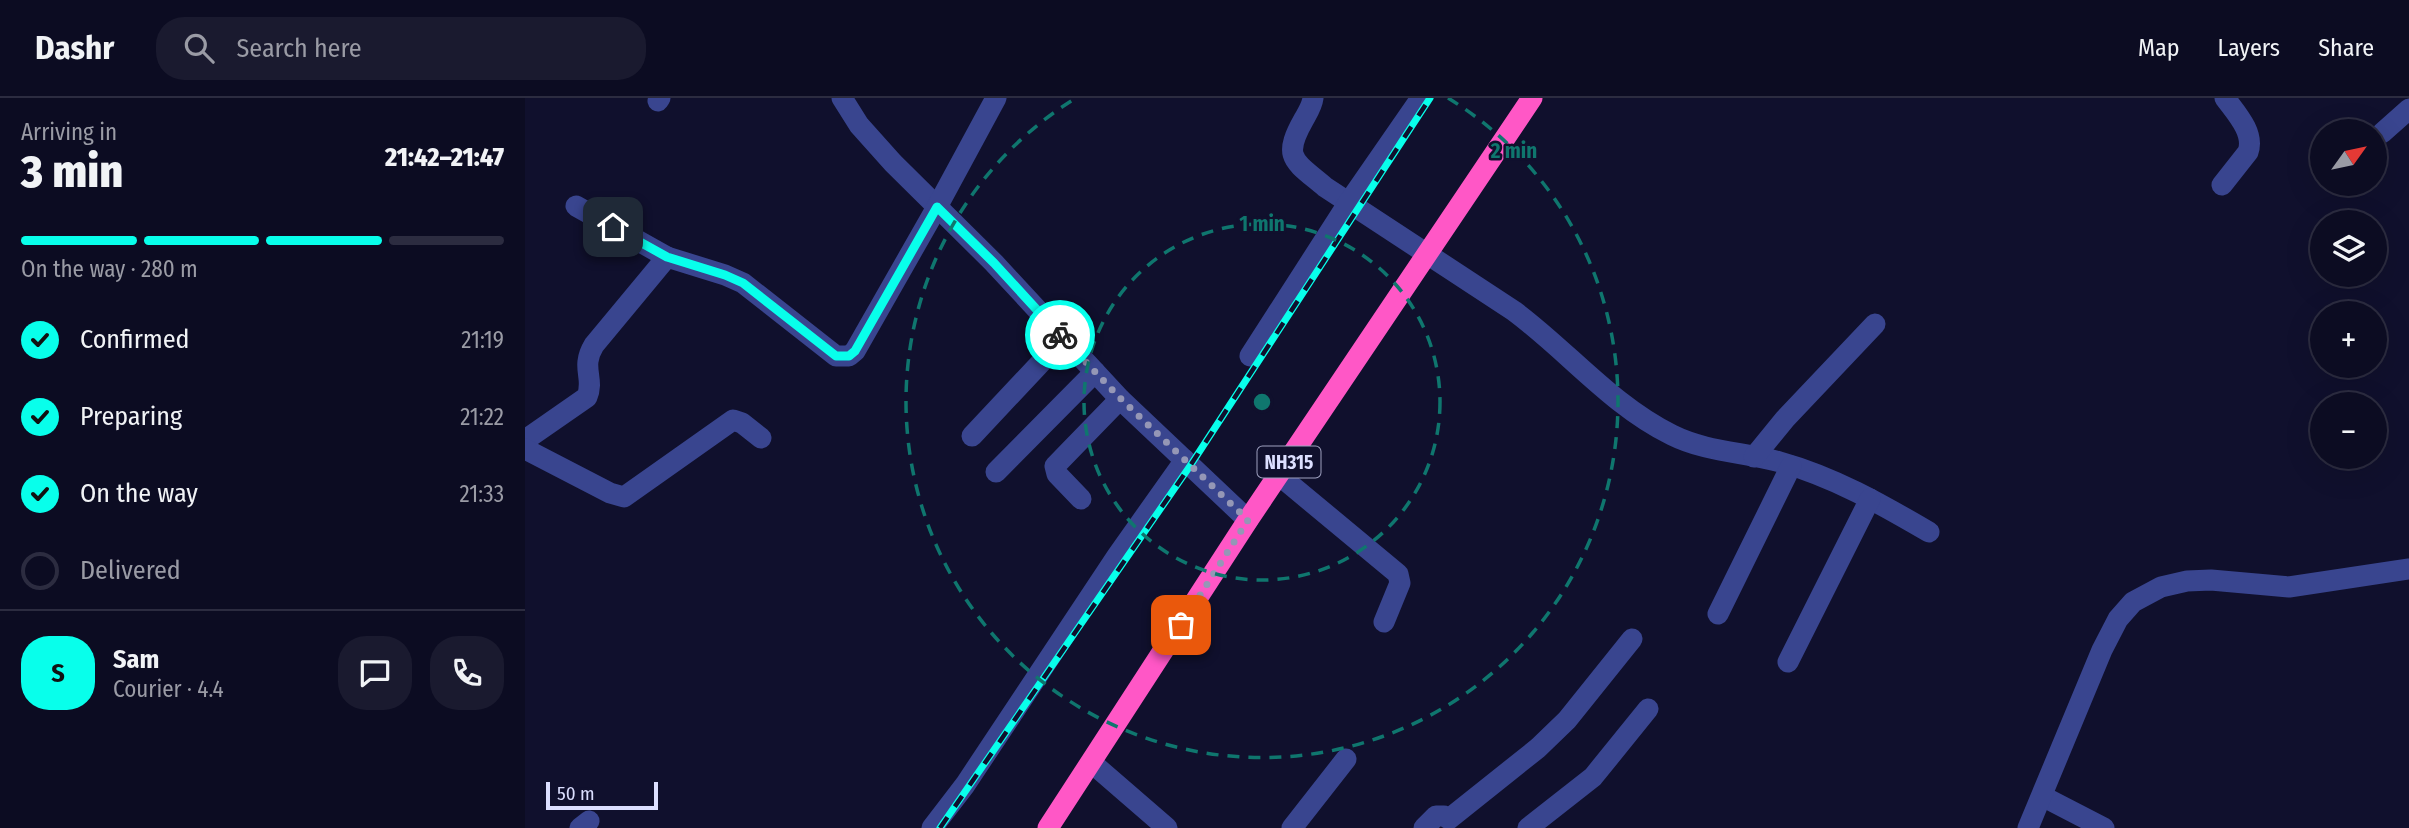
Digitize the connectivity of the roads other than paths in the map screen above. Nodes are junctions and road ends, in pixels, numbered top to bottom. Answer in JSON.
{"nodes":[{"id":1,"x":842,"y":98,"type":"edge"},
{"id":2,"x":996,"y":98,"type":"edge"},
{"id":3,"x":1313,"y":98,"type":"edge"},
{"id":4,"x":1421,"y":98,"type":"edge"},
{"id":5,"x":1532,"y":98,"type":"edge"},
{"id":6,"x":2225,"y":98,"type":"edge"},
{"id":7,"x":2409,"y":109,"type":"edge"},
{"id":8,"x":2387,"y":129,"type":"edge"},
{"id":9,"x":2222,"y":185,"type":"dead end"},
{"id":10,"x":1349,"y":202,"type":"junction"},
{"id":11,"x":576,"y":206,"type":"dead end"},
{"id":12,"x":937,"y":207,"type":"junction"},
{"id":13,"x":1428,"y":254,"type":"junction"},
{"id":14,"x":667,"y":257,"type":"junction"},
{"id":15,"x":1875,"y":324,"type":"dead end"},
{"id":16,"x":1063,"y":339,"type":"junction"},
{"id":17,"x":1251,"y":356,"type":"dead end"},
{"id":18,"x":1095,"y":372,"type":"junction"},
{"id":19,"x":1121,"y":399,"type":"junction"},
{"id":20,"x":972,"y":436,"type":"dead end"},
{"id":21,"x":526,"y":438,"type":"edge"},
{"id":22,"x":761,"y":438,"type":"dead end"},
{"id":23,"x":1754,"y":457,"type":"junction"},
{"id":24,"x":1185,"y":460,"type":"junction"},
{"id":25,"x":1791,"y":466,"type":"junction"},
{"id":26,"x":996,"y":472,"type":"dead end"},
{"id":27,"x":1280,"y":475,"type":"junction"},
{"id":28,"x":1081,"y":499,"type":"dead end"},
{"id":29,"x":1870,"y":499,"type":"junction"},
{"id":30,"x":1248,"y":520,"type":"junction"},
{"id":31,"x":1929,"y":532,"type":"dead end"},
{"id":32,"x":2409,"y":569,"type":"edge"},
{"id":33,"x":1718,"y":614,"type":"dead end"},
{"id":34,"x":1384,"y":621,"type":"dead end"},
{"id":35,"x":1632,"y":639,"type":"dead end"},
{"id":36,"x":1788,"y":662,"type":"dead end"},
{"id":37,"x":1648,"y":709,"type":"dead end"},
{"id":38,"x":1346,"y":759,"type":"dead end"},
{"id":39,"x":1092,"y":763,"type":"junction"},
{"id":40,"x":2042,"y":796,"type":"junction"},
{"id":41,"x":1453,"y":824,"type":"edge"},
{"id":42,"x":932,"y":828,"type":"edge"},
{"id":43,"x":1048,"y":828,"type":"edge"},
{"id":44,"x":1167,"y":828,"type":"edge"},
{"id":45,"x":1292,"y":828,"type":"edge"},
{"id":46,"x":1424,"y":828,"type":"edge"},
{"id":47,"x":1528,"y":828,"type":"edge"},
{"id":48,"x":2028,"y":828,"type":"edge"},
{"id":49,"x":2104,"y":828,"type":"edge"}],
"edges":[{"from":1,"to":12,"type":"street"},
{"from":2,"to":12,"type":"street"},
{"from":3,"to":10,"type":"street"},
{"from":4,"to":10,"type":"street"},
{"from":5,"to":13,"type":"highway","number":"NH315"},
{"from":6,"to":9,"type":"street"},
{"from":7,"to":8,"type":"street"},
{"from":10,"to":13,"type":"street"},
{"from":10,"to":17,"type":"street"},
{"from":11,"to":14,"type":"street"},
{"from":12,"to":14,"type":"street"},
{"from":12,"to":16,"type":"street"},
{"from":13,"to":23,"type":"street"},
{"from":13,"to":27,"type":"highway","number":"NH315"},
{"from":14,"to":21,"type":"street"},
{"from":15,"to":23,"type":"street"},
{"from":16,"to":18,"type":"street"},
{"from":16,"to":20,"type":"street"},
{"from":18,"to":19,"type":"street"},
{"from":18,"to":26,"type":"street"},
{"from":19,"to":24,"type":"street"},
{"from":19,"to":28,"type":"street"},
{"from":21,"to":22,"type":"street"},
{"from":23,"to":25,"type":"street"},
{"from":24,"to":30,"type":"street"},
{"from":24,"to":42,"type":"street"},
{"from":25,"to":29,"type":"street"},
{"from":25,"to":33,"type":"street"},
{"from":27,"to":30,"type":"highway","number":"NH315"},
{"from":27,"to":34,"type":"street"},
{"from":29,"to":31,"type":"street"},
{"from":29,"to":36,"type":"street"},
{"from":30,"to":39,"type":"highway","number":"NH315"},
{"from":32,"to":40,"type":"street"},
{"from":35,"to":41,"type":"street"},
{"from":37,"to":47,"type":"street"},
{"from":38,"to":45,"type":"street"},
{"from":39,"to":43,"type":"highway","number":"NH315"},
{"from":39,"to":44,"type":"street"},
{"from":40,"to":48,"type":"street"},
{"from":40,"to":49,"type":"street"},
{"from":41,"to":46,"type":"street"}]}
